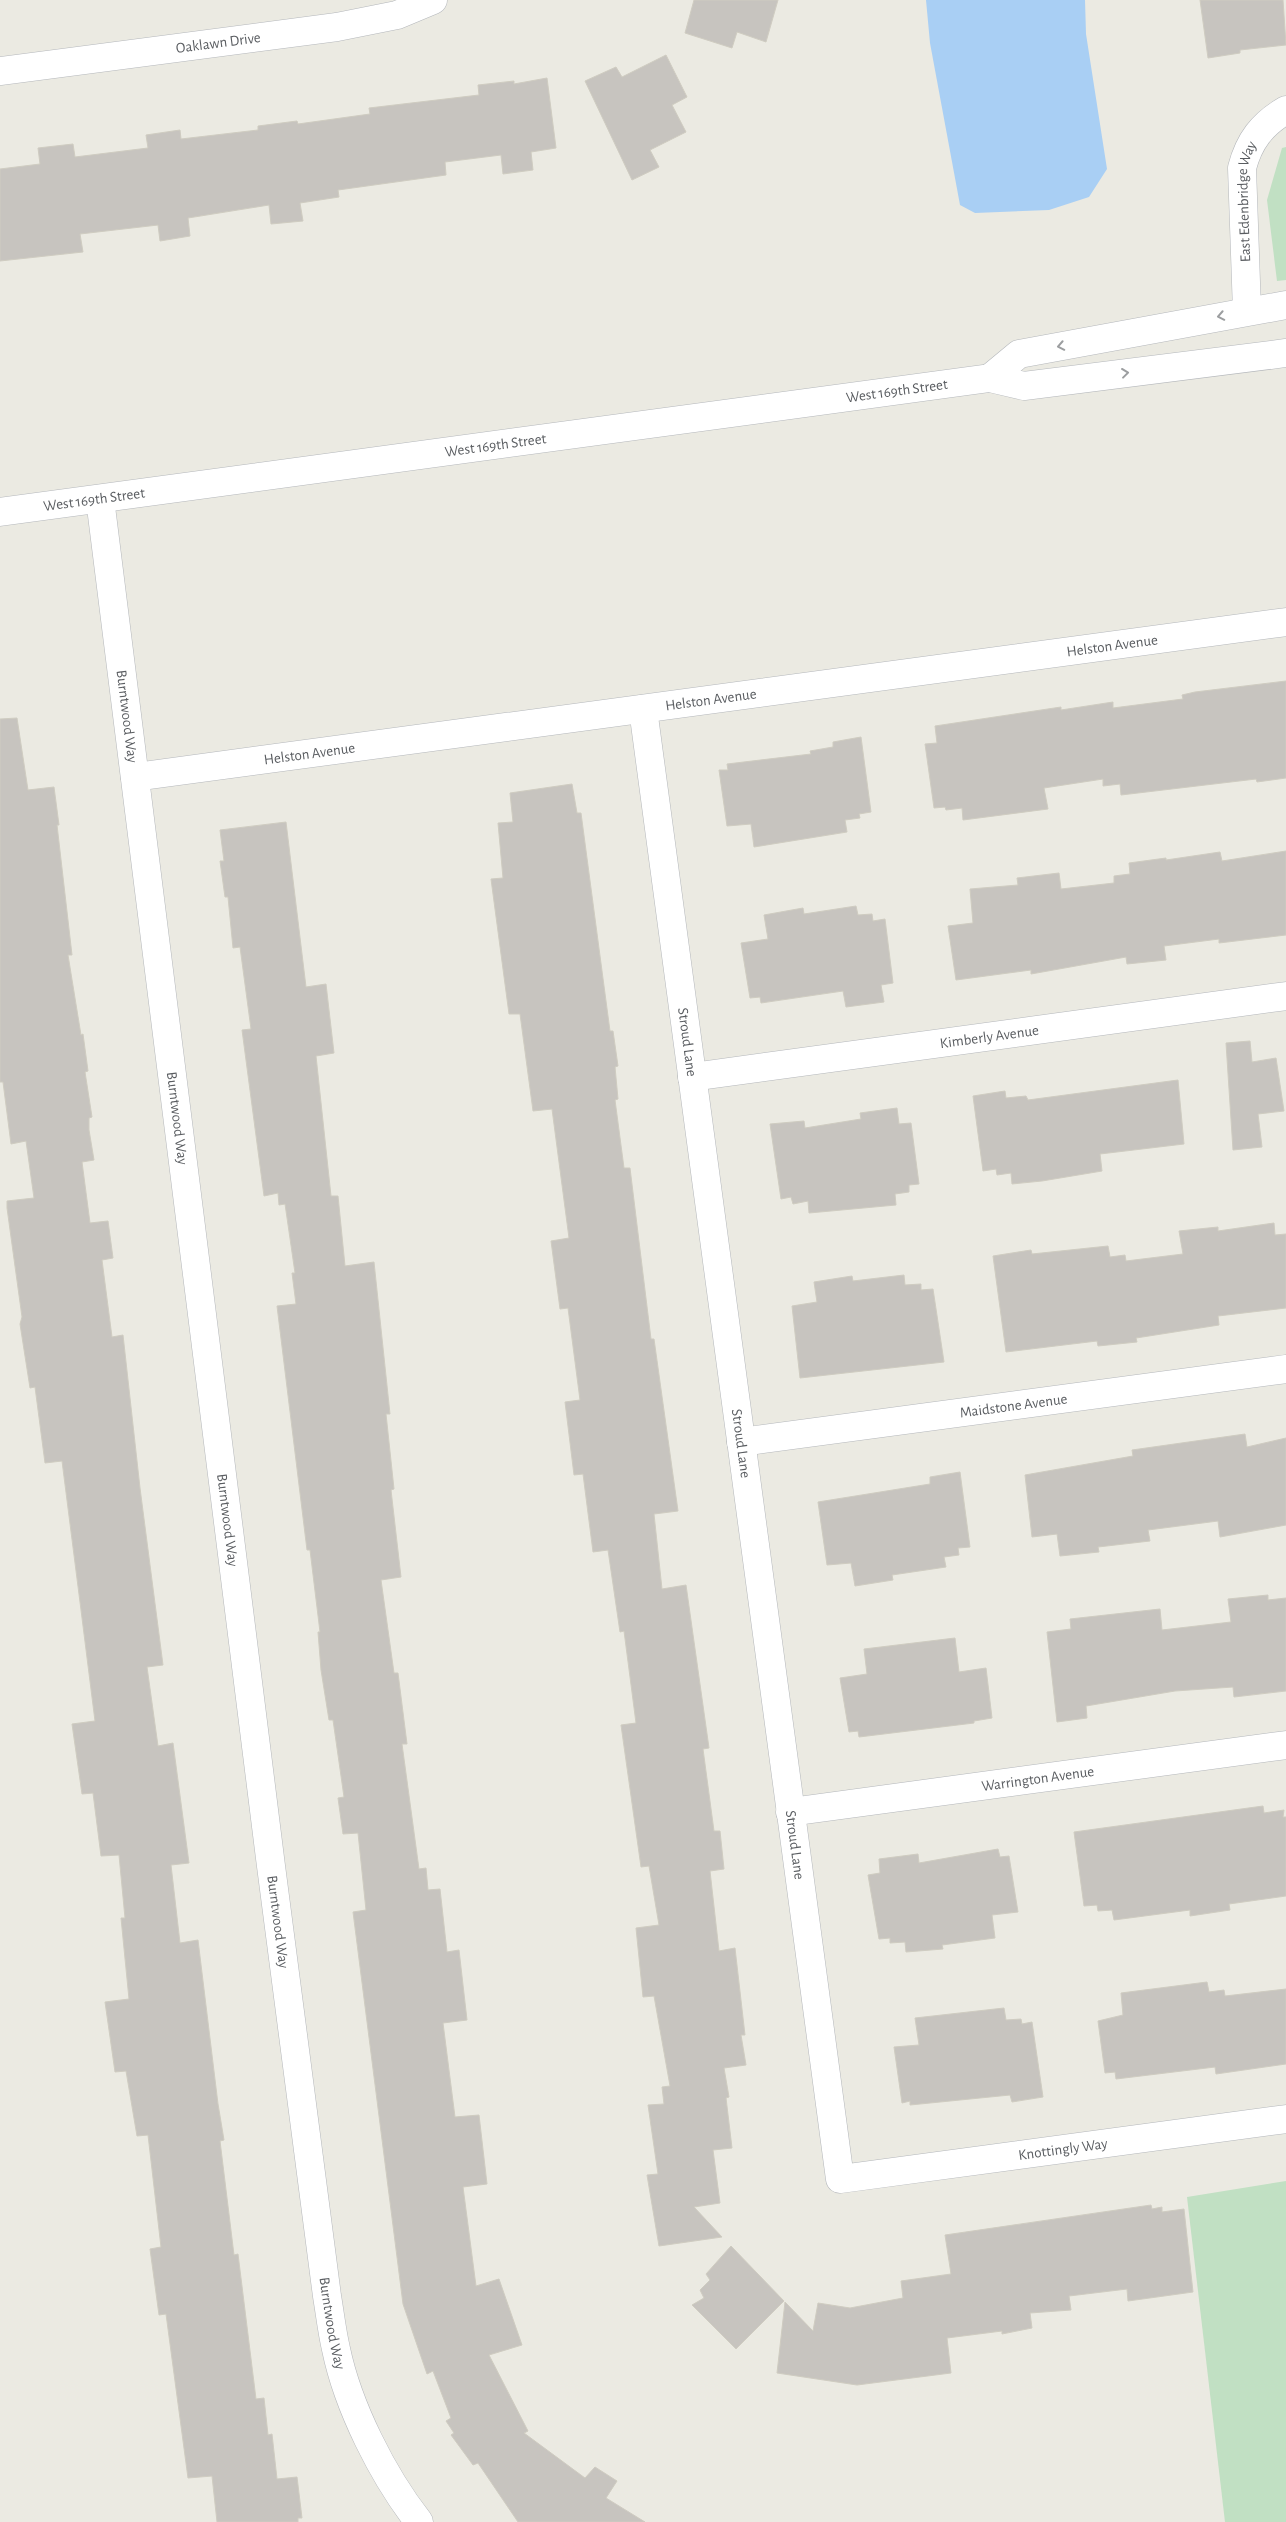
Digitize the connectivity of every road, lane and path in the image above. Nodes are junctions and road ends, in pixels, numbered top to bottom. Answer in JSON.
{"nodes":[{"id":1,"x":433,"y":0,"type":"edge"},
{"id":2,"x":0,"y":71,"type":"edge"},
{"id":3,"x":1286,"y":110,"type":"edge"},
{"id":4,"x":1286,"y":305,"type":"edge"},
{"id":5,"x":1246,"y":311,"type":"junction"},
{"id":6,"x":1286,"y":353,"type":"edge"},
{"id":7,"x":990,"y":378,"type":"junction"},
{"id":8,"x":100,"y":499,"type":"junction"},
{"id":9,"x":0,"y":512,"type":"edge"},
{"id":10,"x":1286,"y":622,"type":"edge"},
{"id":11,"x":643,"y":709,"type":"junction"},
{"id":12,"x":135,"y":777,"type":"junction"},
{"id":13,"x":1286,"y":996,"type":"edge"},
{"id":14,"x":692,"y":1077,"type":"junction"},
{"id":15,"x":1286,"y":1369,"type":"edge"},
{"id":16,"x":741,"y":1442,"type":"junction"},
{"id":17,"x":1286,"y":1744,"type":"edge"},
{"id":18,"x":790,"y":1812,"type":"junction"},
{"id":19,"x":1286,"y":2119,"type":"edge"},
{"id":20,"x":840,"y":2179,"type":"joint"},
{"id":21,"x":419,"y":2522,"type":"edge"}],
"edges":[{"from":1,"to":2,"type":"street","name":"Oaklawn Drive"},
{"from":3,"to":5,"type":"street","name":"East Edenbridge Way"},
{"from":4,"to":5,"type":"street"},
{"from":5,"to":7,"type":"street","one_way":true},
{"from":7,"to":6,"type":"street","name":"West 169th Street","one_way":true},
{"from":7,"to":8,"type":"street","name":"West 169th Street"},
{"from":8,"to":9,"type":"street","name":"West 169th Street"},
{"from":8,"to":12,"type":"street","name":"Burntwood Way"},
{"from":10,"to":11,"type":"street","name":"Helston Avenue"},
{"from":11,"to":12,"type":"street","name":"Helston Avenue"},
{"from":11,"to":14,"type":"street","name":"Stroud Lane"},
{"from":12,"to":21,"type":"street","name":"Burntwood Way"},
{"from":13,"to":14,"type":"street","name":"Kimberly Avenue"},
{"from":14,"to":16,"type":"street","name":"Stroud Lane"},
{"from":15,"to":16,"type":"street","name":"Maidstone Avenue"},
{"from":16,"to":18,"type":"street","name":"Stroud Lane"},
{"from":17,"to":18,"type":"street","name":"Warrington Avenue"},
{"from":18,"to":20,"type":"street","name":"Stroud Lane"},
{"from":19,"to":20,"type":"street","name":"Knottingly Way"}]}
